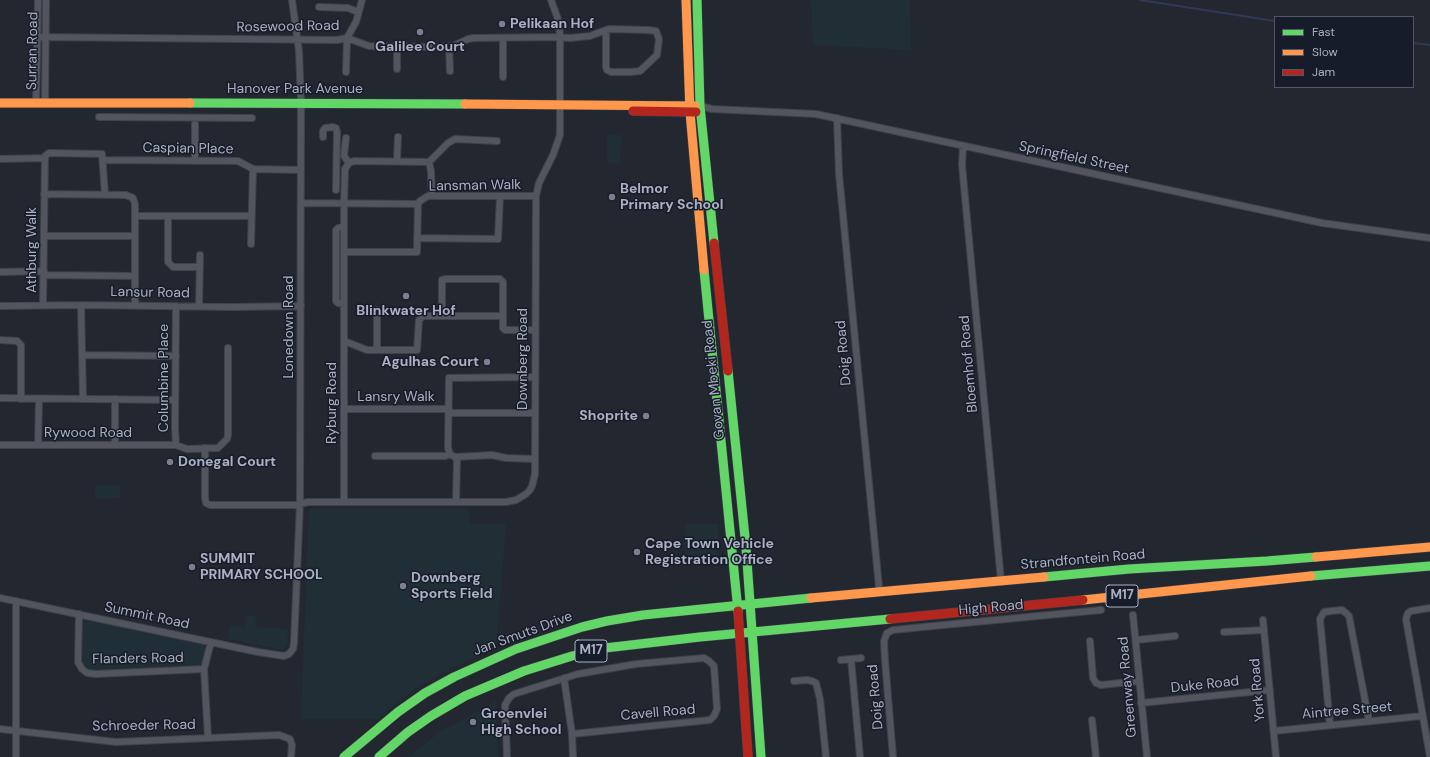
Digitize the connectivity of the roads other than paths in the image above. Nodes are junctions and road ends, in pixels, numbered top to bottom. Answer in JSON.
{"nodes":[{"id":1,"x":38,"y":0,"type":"edge"},
{"id":2,"x":46,"y":0,"type":"edge"},
{"id":3,"x":292,"y":0,"type":"edge"},
{"id":4,"x":331,"y":0,"type":"edge"},
{"id":5,"x":362,"y":0,"type":"edge"},
{"id":6,"x":551,"y":0,"type":"edge"},
{"id":7,"x":686,"y":0,"type":"edge"},
{"id":8,"x":697,"y":0,"type":"edge"},
{"id":9,"x":320,"y":7,"type":"dead end"},
{"id":10,"x":331,"y":7,"type":"junction"},
{"id":11,"x":358,"y":12,"type":"junction"},
{"id":12,"x":606,"y":30,"type":"junction"},
{"id":13,"x":37,"y":37,"type":"junction"},
{"id":14,"x":45,"y":37,"type":"junction"},
{"id":15,"x":560,"y":37,"type":"junction"},
{"id":16,"x":347,"y":38,"type":"junction"},
{"id":17,"x":503,"y":38,"type":"junction"},
{"id":18,"x":297,"y":39,"type":"junction"},
{"id":19,"x":449,"y":46,"type":"junction"},
{"id":20,"x":397,"y":47,"type":"junction"},
{"id":21,"x":397,"y":69,"type":"dead end"},
{"id":22,"x":450,"y":71,"type":"dead end"},
{"id":23,"x":346,"y":72,"type":"dead end"},
{"id":24,"x":502,"y":77,"type":"dead end"},
{"id":25,"x":0,"y":103,"type":"edge"},
{"id":26,"x":40,"y":103,"type":"junction"},
{"id":27,"x":218,"y":103,"type":"junction"},
{"id":28,"x":301,"y":103,"type":"junction"},
{"id":29,"x":560,"y":104,"type":"junction"},
{"id":30,"x":690,"y":109,"type":"junction"},
{"id":31,"x":700,"y":109,"type":"junction"},
{"id":32,"x":99,"y":118,"type":"dead end"},
{"id":33,"x":218,"y":118,"type":"junction"},
{"id":34,"x":252,"y":118,"type":"dead end"},
{"id":35,"x":837,"y":118,"type":"junction"},
{"id":36,"x":195,"y":124,"type":"dead end"},
{"id":37,"x":323,"y":137,"type":"dead end"},
{"id":38,"x":398,"y":137,"type":"dead end"},
{"id":39,"x":346,"y":138,"type":"dead end"},
{"id":40,"x":497,"y":141,"type":"dead end"},
{"id":41,"x":963,"y":146,"type":"junction"},
{"id":42,"x":0,"y":158,"type":"edge"},
{"id":43,"x":44,"y":158,"type":"junction"},
{"id":44,"x":103,"y":160,"type":"junction"},
{"id":45,"x":195,"y":161,"type":"junction"},
{"id":46,"x":397,"y":161,"type":"junction"},
{"id":47,"x":429,"y":162,"type":"junction"},
{"id":48,"x":348,"y":163,"type":"junction"},
{"id":49,"x":252,"y":170,"type":"junction"},
{"id":50,"x":300,"y":170,"type":"junction"},
{"id":51,"x":336,"y":176,"type":"junction"},
{"id":52,"x":345,"y":176,"type":"junction"},
{"id":53,"x":336,"y":190,"type":"dead end"},
{"id":54,"x":44,"y":194,"type":"junction"},
{"id":55,"x":105,"y":194,"type":"junction"},
{"id":56,"x":432,"y":196,"type":"junction"},
{"id":57,"x":500,"y":196,"type":"junction"},
{"id":58,"x":536,"y":196,"type":"junction"},
{"id":59,"x":301,"y":203,"type":"junction"},
{"id":60,"x":344,"y":203,"type":"junction"},
{"id":61,"x":418,"y":204,"type":"junction"},
{"id":62,"x":135,"y":216,"type":"junction"},
{"id":63,"x":168,"y":216,"type":"junction"},
{"id":64,"x":251,"y":216,"type":"junction"},
{"id":65,"x":344,"y":226,"type":"junction"},
{"id":66,"x":44,"y":236,"type":"junction"},
{"id":67,"x":135,"y":236,"type":"junction"},
{"id":68,"x":417,"y":238,"type":"junction"},
{"id":69,"x":1430,"y":238,"type":"edge"},
{"id":70,"x":251,"y":244,"type":"dead end"},
{"id":71,"x":344,"y":252,"type":"junction"},
{"id":72,"x":200,"y":255,"type":"dead end"},
{"id":73,"x":200,"y":267,"type":"junction"},
{"id":74,"x":0,"y":272,"type":"edge"},
{"id":75,"x":44,"y":273,"type":"junction"},
{"id":76,"x":135,"y":276,"type":"junction"},
{"id":77,"x":344,"y":304,"type":"junction"},
{"id":78,"x":43,"y":305,"type":"junction"},
{"id":79,"x":81,"y":305,"type":"junction"},
{"id":80,"x":135,"y":305,"type":"junction"},
{"id":81,"x":0,"y":306,"type":"edge"},
{"id":82,"x":176,"y":306,"type":"junction"},
{"id":83,"x":199,"y":306,"type":"junction"},
{"id":84,"x":300,"y":306,"type":"junction"},
{"id":85,"x":377,"y":310,"type":"dead end"},
{"id":86,"x":442,"y":315,"type":"junction"},
{"id":87,"x":503,"y":316,"type":"junction"},
{"id":88,"x":535,"y":330,"type":"junction"},
{"id":89,"x":0,"y":340,"type":"edge"},
{"id":90,"x":344,"y":341,"type":"junction"},
{"id":91,"x":228,"y":348,"type":"dead end"},
{"id":92,"x":377,"y":350,"type":"junction"},
{"id":93,"x":83,"y":355,"type":"junction"},
{"id":94,"x":176,"y":356,"type":"junction"},
{"id":95,"x":535,"y":377,"type":"junction"},
{"id":96,"x":0,"y":398,"type":"edge"},
{"id":97,"x":21,"y":399,"type":"junction"},
{"id":98,"x":39,"y":399,"type":"junction"},
{"id":99,"x":83,"y":399,"type":"junction"},
{"id":100,"x":115,"y":399,"type":"junction"},
{"id":101,"x":175,"y":400,"type":"junction"},
{"id":102,"x":344,"y":409,"type":"junction"},
{"id":103,"x":449,"y":411,"type":"junction"},
{"id":104,"x":534,"y":413,"type":"junction"},
{"id":105,"x":0,"y":445,"type":"edge"},
{"id":106,"x":38,"y":445,"type":"junction"},
{"id":107,"x":115,"y":445,"type":"junction"},
{"id":108,"x":176,"y":446,"type":"junction"},
{"id":109,"x":205,"y":448,"type":"junction"},
{"id":110,"x":453,"y":455,"type":"junction"},
{"id":111,"x":375,"y":456,"type":"dead end"},
{"id":112,"x":535,"y":459,"type":"junction"},
{"id":113,"x":344,"y":502,"type":"junction"},
{"id":114,"x":456,"y":502,"type":"junction"},
{"id":115,"x":300,"y":503,"type":"junction"},
{"id":116,"x":1430,"y":547,"type":"edge"},
{"id":117,"x":1430,"y":566,"type":"edge"},
{"id":118,"x":1001,"y":581,"type":"junction"},
{"id":119,"x":878,"y":587,"type":"dead end"},
{"id":120,"x":0,"y":598,"type":"edge"},
{"id":121,"x":16,"y":601,"type":"junction"},
{"id":122,"x":751,"y":604,"type":"junction"},
{"id":123,"x":738,"y":605,"type":"junction"},
{"id":124,"x":1430,"y":608,"type":"edge"},
{"id":125,"x":1101,"y":610,"type":"dead end"},
{"id":126,"x":79,"y":614,"type":"junction"},
{"id":127,"x":1133,"y":615,"type":"dead end"},
{"id":128,"x":1263,"y":620,"type":"dead end"},
{"id":129,"x":1264,"y":630,"type":"junction"},
{"id":130,"x":753,"y":631,"type":"junction"},
{"id":131,"x":1224,"y":632,"type":"dead end"},
{"id":132,"x":741,"y":633,"type":"junction"},
{"id":133,"x":885,"y":635,"type":"joint"},
{"id":134,"x":1175,"y":636,"type":"dead end"},
{"id":135,"x":1136,"y":640,"type":"junction"},
{"id":136,"x":211,"y":642,"type":"junction"},
{"id":137,"x":1090,"y":642,"type":"dead end"},
{"id":138,"x":289,"y":654,"type":"joint"},
{"id":139,"x":861,"y":658,"type":"dead end"},
{"id":140,"x":851,"y":659,"type":"junction"},
{"id":141,"x":841,"y":660,"type":"dead end"},
{"id":142,"x":204,"y":669,"type":"junction"},
{"id":143,"x":564,"y":678,"type":"junction"},
{"id":144,"x":794,"y":681,"type":"dead end"},
{"id":145,"x":1139,"y":681,"type":"junction"},
{"id":146,"x":1270,"y":690,"type":"junction"},
{"id":147,"x":1141,"y":703,"type":"junction"},
{"id":148,"x":1422,"y":716,"type":"junction"},
{"id":149,"x":1092,"y":720,"type":"dead end"},
{"id":150,"x":1368,"y":721,"type":"junction"},
{"id":151,"x":1330,"y":725,"type":"junction"},
{"id":152,"x":0,"y":729,"type":"edge"},
{"id":153,"x":16,"y":731,"type":"junction"},
{"id":154,"x":1274,"y":731,"type":"junction"},
{"id":155,"x":572,"y":734,"type":"junction"},
{"id":156,"x":208,"y":737,"type":"junction"},
{"id":157,"x":16,"y":757,"type":"edge"},
{"id":158,"x":291,"y":757,"type":"edge"},
{"id":159,"x":344,"y":757,"type":"edge"},
{"id":160,"x":379,"y":757,"type":"edge"},
{"id":161,"x":506,"y":757,"type":"edge"},
{"id":162,"x":573,"y":757,"type":"edge"},
{"id":163,"x":748,"y":757,"type":"edge"},
{"id":164,"x":761,"y":757,"type":"edge"},
{"id":165,"x":826,"y":757,"type":"edge"},
{"id":166,"x":860,"y":757,"type":"edge"},
{"id":167,"x":893,"y":757,"type":"edge"},
{"id":168,"x":1096,"y":757,"type":"edge"},
{"id":169,"x":1146,"y":757,"type":"edge"},
{"id":170,"x":1276,"y":757,"type":"edge"},
{"id":171,"x":1430,"y":757,"type":"edge"}],
"edges":[{"from":1,"to":13,"type":"street","name":"Surran Road"},
{"from":2,"to":14,"type":"street","name":"Surran Road"},
{"from":3,"to":18,"type":"street","name":"Lonedown Road"},
{"from":4,"to":10,"type":"street"},
{"from":5,"to":11,"type":"street"},
{"from":6,"to":15,"type":"street","name":"Downberg Road"},
{"from":7,"to":30,"type":"main road","name":"Govan Mbeki Road"},
{"from":8,"to":31,"type":"main road","name":"Govan Mbeki Road"},
{"from":9,"to":10,"type":"street"},
{"from":10,"to":11,"type":"street"},
{"from":11,"to":16,"type":"street"},
{"from":12,"to":12,"type":"street","name":"Rosewood Road"},
{"from":12,"to":15,"type":"street","name":"Rosewood Road"},
{"from":13,"to":14,"type":"street","name":"Rosewood Road"},
{"from":13,"to":26,"type":"street","name":"Surran Road"},
{"from":14,"to":18,"type":"street","name":"Rosewood Road"},
{"from":14,"to":26,"type":"street","name":"Surran Road"},
{"from":15,"to":17,"type":"street","name":"Rosewood Road"},
{"from":15,"to":29,"type":"street","name":"Downberg Road"},
{"from":16,"to":18,"type":"street","name":"Rosewood Road"},
{"from":16,"to":20,"type":"street","name":"Rosewood Road"},
{"from":16,"to":23,"type":"street"},
{"from":17,"to":19,"type":"street","name":"Rosewood Road"},
{"from":17,"to":24,"type":"street"},
{"from":18,"to":28,"type":"street","name":"Lonedown Road"},
{"from":19,"to":20,"type":"street","name":"Rosewood Road"},
{"from":19,"to":22,"type":"street"},
{"from":20,"to":21,"type":"street"},
{"from":25,"to":26,"type":"main road","name":"Hanover Park Avenue"},
{"from":26,"to":27,"type":"main road","name":"Hanover Park Avenue"},
{"from":27,"to":28,"type":"main road","name":"Hanover Park Avenue"},
{"from":27,"to":33,"type":"street"},
{"from":28,"to":29,"type":"main road","name":"Hanover Park Avenue"},
{"from":28,"to":50,"type":"street","name":"Lonedown Road"},
{"from":29,"to":30,"type":"main road","name":"Hanover Park Avenue"},
{"from":29,"to":58,"type":"street","name":"Downberg Road"},
{"from":30,"to":31,"type":"main road","name":"Hanover Park Avenue"},
{"from":30,"to":123,"type":"main road","name":"Govan Mbeki Road"},
{"from":31,"to":35,"type":"street","name":"Springfield Street"},
{"from":31,"to":122,"type":"main road","name":"Govan Mbeki Road"},
{"from":32,"to":33,"type":"street"},
{"from":33,"to":34,"type":"street"},
{"from":35,"to":41,"type":"street","name":"Springfield Street"},
{"from":35,"to":119,"type":"street","name":"Doig Road"},
{"from":36,"to":45,"type":"street"},
{"from":37,"to":51,"type":"street"},
{"from":38,"to":46,"type":"street"},
{"from":39,"to":48,"type":"street"},
{"from":40,"to":47,"type":"street"},
{"from":41,"to":69,"type":"street","name":"Springfield Street"},
{"from":41,"to":118,"type":"street","name":"Bloemhof Road"},
{"from":42,"to":43,"type":"street"},
{"from":43,"to":44,"type":"street"},
{"from":43,"to":54,"type":"street","name":"Athburg Walk"},
{"from":44,"to":45,"type":"street","name":"Caspian Place"},
{"from":44,"to":55,"type":"street"},
{"from":45,"to":49,"type":"street","name":"Caspian Place"},
{"from":46,"to":47,"type":"street"},
{"from":46,"to":48,"type":"street"},
{"from":47,"to":56,"type":"street"},
{"from":48,"to":52,"type":"street","name":"Ryburg Road"},
{"from":49,"to":50,"type":"street"},
{"from":49,"to":64,"type":"street"},
{"from":50,"to":59,"type":"street","name":"Lonedown Road"},
{"from":51,"to":52,"type":"street"},
{"from":51,"to":53,"type":"street"},
{"from":52,"to":60,"type":"street","name":"Ryburg Road"},
{"from":54,"to":55,"type":"street","name":"Athburg Walk"},
{"from":54,"to":66,"type":"street","name":"Athburg Walk"},
{"from":55,"to":62,"type":"street","name":"Athburg Walk"},
{"from":56,"to":57,"type":"street","name":"Lansman Walk"},
{"from":56,"to":61,"type":"street","name":"Lansman Walk"},
{"from":57,"to":58,"type":"street","name":"Lansman Walk"},
{"from":57,"to":68,"type":"street"},
{"from":58,"to":88,"type":"street","name":"Downberg Road"},
{"from":59,"to":60,"type":"street"},
{"from":59,"to":84,"type":"street","name":"Lonedown Road"},
{"from":60,"to":61,"type":"street"},
{"from":60,"to":65,"type":"street","name":"Ryburg Road"},
{"from":61,"to":68,"type":"street"},
{"from":62,"to":63,"type":"street"},
{"from":62,"to":67,"type":"street","name":"Athburg Walk"},
{"from":63,"to":64,"type":"street"},
{"from":63,"to":73,"type":"street"},
{"from":64,"to":70,"type":"street"},
{"from":65,"to":71,"type":"street","name":"Ryburg Road"},
{"from":65,"to":77,"type":"street","name":"Ryburg Road"},
{"from":66,"to":67,"type":"street"},
{"from":66,"to":75,"type":"street","name":"Athburg Walk"},
{"from":67,"to":76,"type":"street","name":"Athburg Walk"},
{"from":68,"to":71,"type":"street"},
{"from":71,"to":77,"type":"street","name":"Ryburg Road"},
{"from":72,"to":73,"type":"street"},
{"from":73,"to":83,"type":"street"},
{"from":74,"to":75,"type":"street"},
{"from":75,"to":76,"type":"street"},
{"from":75,"to":78,"type":"street","name":"Athburg Walk"},
{"from":76,"to":80,"type":"street","name":"Athburg Walk"},
{"from":77,"to":90,"type":"street","name":"Ryburg Road"},
{"from":78,"to":79,"type":"street","name":"Lansur Road"},
{"from":78,"to":81,"type":"street","name":"Lansur Road"},
{"from":79,"to":80,"type":"street","name":"Lansur Road"},
{"from":79,"to":93,"type":"street"},
{"from":80,"to":82,"type":"street","name":"Lansur Road"},
{"from":82,"to":83,"type":"street","name":"Lansur Road"},
{"from":82,"to":94,"type":"street","name":"Columbine Place"},
{"from":83,"to":84,"type":"street","name":"Lansur Road"},
{"from":84,"to":115,"type":"street","name":"Lonedown Road"},
{"from":85,"to":92,"type":"street"},
{"from":86,"to":87,"type":"street"},
{"from":86,"to":87,"type":"street"},
{"from":86,"to":92,"type":"street"},
{"from":87,"to":88,"type":"street"},
{"from":88,"to":95,"type":"street","name":"Downberg Road"},
{"from":89,"to":97,"type":"street"},
{"from":90,"to":92,"type":"street"},
{"from":90,"to":102,"type":"street","name":"Ryburg Road"},
{"from":91,"to":109,"type":"street","name":"Columbine Place"},
{"from":93,"to":94,"type":"street"},
{"from":93,"to":99,"type":"street"},
{"from":94,"to":101,"type":"street","name":"Columbine Place"},
{"from":95,"to":103,"type":"street","name":"Lansry Walk"},
{"from":95,"to":104,"type":"street","name":"Downberg Road"},
{"from":96,"to":97,"type":"street"},
{"from":97,"to":98,"type":"street"},
{"from":98,"to":99,"type":"street"},
{"from":98,"to":106,"type":"street"},
{"from":99,"to":100,"type":"street"},
{"from":100,"to":101,"type":"street"},
{"from":100,"to":107,"type":"street"},
{"from":101,"to":108,"type":"street","name":"Columbine Place"},
{"from":102,"to":103,"type":"street","name":"Lansry Walk"},
{"from":102,"to":113,"type":"street","name":"Ryburg Road"},
{"from":103,"to":104,"type":"street","name":"Lansry Walk"},
{"from":103,"to":110,"type":"street","name":"Lansry Walk"},
{"from":104,"to":112,"type":"street","name":"Downberg Road"},
{"from":105,"to":106,"type":"street","name":"Rywood Road"},
{"from":106,"to":107,"type":"street","name":"Rywood Road"},
{"from":107,"to":108,"type":"street","name":"Rywood Road"},
{"from":108,"to":109,"type":"street","name":"Columbine Place"},
{"from":109,"to":115,"type":"street"},
{"from":110,"to":111,"type":"street"},
{"from":110,"to":112,"type":"street"},
{"from":110,"to":114,"type":"street","name":"Lansry Walk"},
{"from":112,"to":114,"type":"street","name":"Downberg Road"},
{"from":113,"to":114,"type":"street","name":"Downberg Road"},
{"from":113,"to":115,"type":"street","name":"Downberg Road"},
{"from":115,"to":138,"type":"street","name":"Lonedown Road"},
{"from":116,"to":118,"type":"main road","name":"Strandfontein Road","number":"M17"},
{"from":117,"to":130,"type":"main road","number":"M17"},
{"from":118,"to":122,"type":"main road","name":"Strandfontein Road","number":"M17"},
{"from":120,"to":121,"type":"street","name":"Summit Road"},
{"from":121,"to":126,"type":"street","name":"Summit Road"},
{"from":121,"to":153,"type":"street"},
{"from":122,"to":123,"type":"main road","name":"Strandfontein Road","number":"M17"},
{"from":122,"to":130,"type":"main road","name":"Govan Mbeki Road"},
{"from":123,"to":132,"type":"main road","name":"Govan Mbeki Road"},
{"from":123,"to":159,"type":"main road","name":"Jan Smuts Drive","number":"M17"},
{"from":124,"to":148,"type":"street"},
{"from":125,"to":133,"type":"street","name":"High Road"},
{"from":126,"to":136,"type":"street","name":"Summit Road"},
{"from":126,"to":142,"type":"street","name":"Flanders Road"},
{"from":127,"to":135,"type":"street","name":"Greenway Road"},
{"from":128,"to":129,"type":"street","name":"York Road"},
{"from":129,"to":131,"type":"street"},
{"from":129,"to":146,"type":"street","name":"York Road"},
{"from":130,"to":132,"type":"main road","number":"M17"},
{"from":130,"to":164,"type":"main road","name":"Govan Mbeki Road"},
{"from":132,"to":160,"type":"main road","number":"M17"},
{"from":132,"to":163,"type":"main road","name":"Govan Mbeki Road"},
{"from":133,"to":167,"type":"street","name":"Doig Road"},
{"from":134,"to":135,"type":"street"},
{"from":135,"to":145,"type":"street","name":"Greenway Road"},
{"from":136,"to":138,"type":"street","name":"Summit Road"},
{"from":136,"to":142,"type":"street"},
{"from":137,"to":145,"type":"street"},
{"from":139,"to":140,"type":"street"},
{"from":140,"to":141,"type":"street"},
{"from":140,"to":166,"type":"street"},
{"from":142,"to":156,"type":"street"},
{"from":143,"to":155,"type":"street"},
{"from":143,"to":155,"type":"street","name":"Cavell Road"},
{"from":143,"to":161,"type":"street"},
{"from":144,"to":165,"type":"street"},
{"from":145,"to":147,"type":"street","name":"Greenway Road"},
{"from":146,"to":147,"type":"street","name":"Duke Road"},
{"from":146,"to":154,"type":"street","name":"York Road"},
{"from":147,"to":169,"type":"street","name":"Greenway Road"},
{"from":148,"to":150,"type":"street","name":"Aintree Street"},
{"from":148,"to":171,"type":"street"},
{"from":149,"to":168,"type":"street"},
{"from":150,"to":151,"type":"street","name":"Aintree Street"},
{"from":150,"to":151,"type":"street"},
{"from":151,"to":154,"type":"street","name":"Aintree Street"},
{"from":152,"to":153,"type":"street","name":"Schroeder Road"},
{"from":153,"to":156,"type":"street","name":"Schroeder Road"},
{"from":153,"to":157,"type":"street"},
{"from":154,"to":170,"type":"street","name":"York Road"},
{"from":155,"to":162,"type":"street"},
{"from":156,"to":158,"type":"street","name":"Schroeder Road"}]}
